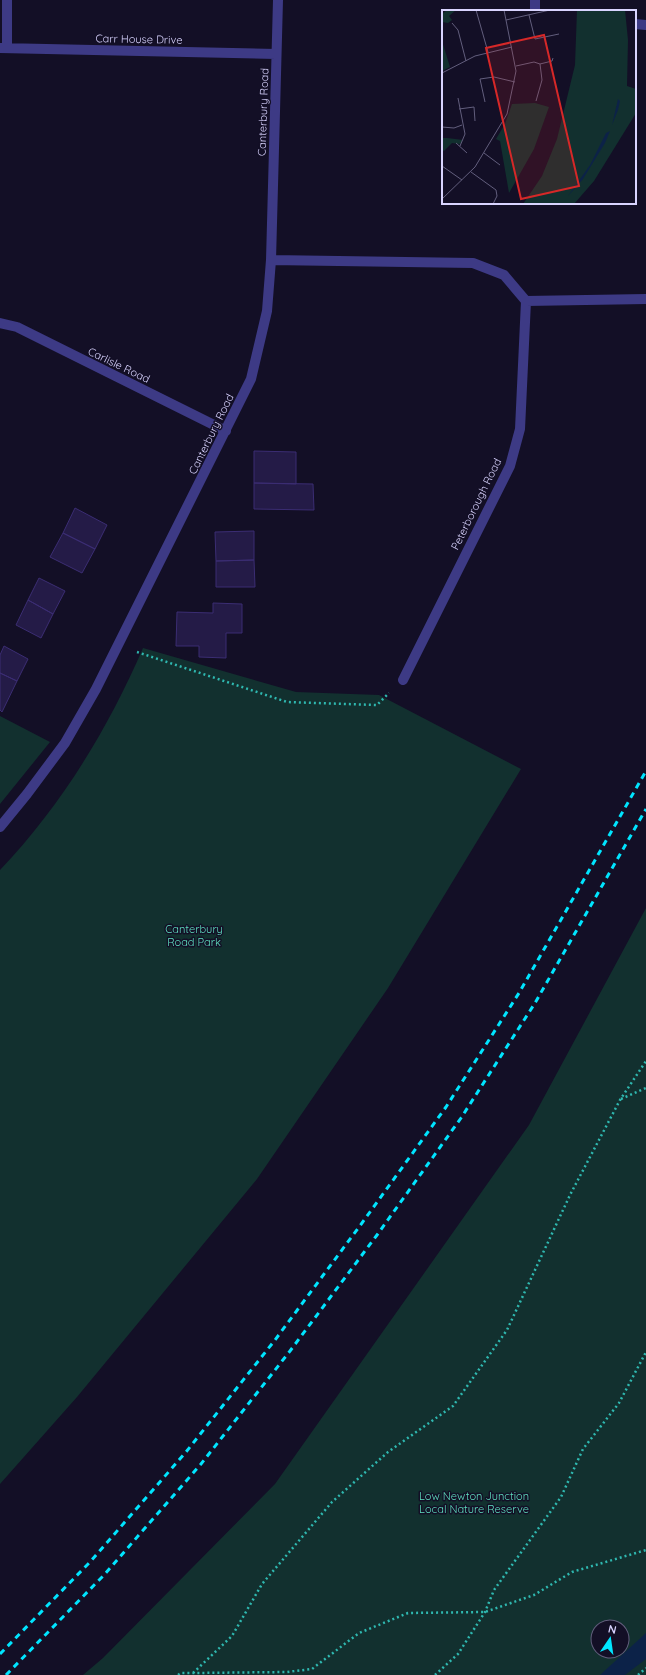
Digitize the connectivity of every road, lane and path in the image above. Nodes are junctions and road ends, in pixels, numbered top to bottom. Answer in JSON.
{"nodes":[{"id":1,"x":7,"y":0,"type":"edge"},
{"id":2,"x":278,"y":0,"type":"edge"},
{"id":3,"x":636,"y":24,"type":"edge"},
{"id":4,"x":646,"y":25,"type":"edge"},
{"id":5,"x":4,"y":48,"type":"edge"},
{"id":6,"x":276,"y":54,"type":"junction"},
{"id":7,"x":271,"y":260,"type":"junction"},
{"id":8,"x":646,"y":299,"type":"edge"},
{"id":9,"x":526,"y":301,"type":"junction"},
{"id":10,"x":0,"y":323,"type":"edge"},
{"id":11,"x":226,"y":431,"type":"junction"},
{"id":12,"x":118,"y":645,"type":"junction"},
{"id":13,"x":403,"y":680,"type":"joint"},
{"id":14,"x":0,"y":827,"type":"edge"},
{"id":15,"x":646,"y":1061,"type":"edge"},
{"id":16,"x":646,"y":1088,"type":"edge"},
{"id":17,"x":620,"y":1100,"type":"junction"},
{"id":18,"x":646,"y":1352,"type":"edge"},
{"id":19,"x":646,"y":1550,"type":"edge"},
{"id":20,"x":485,"y":1612,"type":"junction"},
{"id":21,"x":646,"y":1668,"type":"edge"},
{"id":22,"x":193,"y":1673,"type":"junction"},
{"id":23,"x":178,"y":1675,"type":"edge"},
{"id":24,"x":435,"y":1675,"type":"edge"},
{"id":25,"x":638,"y":1675,"type":"edge"}],
"edges":[{"from":1,"to":5,"type":"street"},
{"from":2,"to":6,"type":"street","name":"Canterbury Road"},
{"from":3,"to":4,"type":"street"},
{"from":5,"to":6,"type":"street","name":"Carr House Drive"},
{"from":6,"to":7,"type":"street","name":"Canterbury Road"},
{"from":7,"to":9,"type":"street"},
{"from":7,"to":11,"type":"street","name":"Canterbury Road"},
{"from":8,"to":9,"type":"street"},
{"from":9,"to":13,"type":"street","name":"Peterborough Road"},
{"from":10,"to":11,"type":"street","name":"Carlisle Road"},
{"from":11,"to":12,"type":"street","name":"Canterbury Road"},
{"from":12,"to":13,"type":"path"},
{"from":12,"to":14,"type":"street","name":"Canterbury Road"},
{"from":15,"to":17,"type":"path"},
{"from":16,"to":17,"type":"path"},
{"from":17,"to":22,"type":"path"},
{"from":18,"to":20,"type":"path"},
{"from":19,"to":20,"type":"path"},
{"from":20,"to":22,"type":"path"},
{"from":20,"to":24,"type":"path"},
{"from":21,"to":25,"type":"path"},
{"from":22,"to":23,"type":"path"}]}
